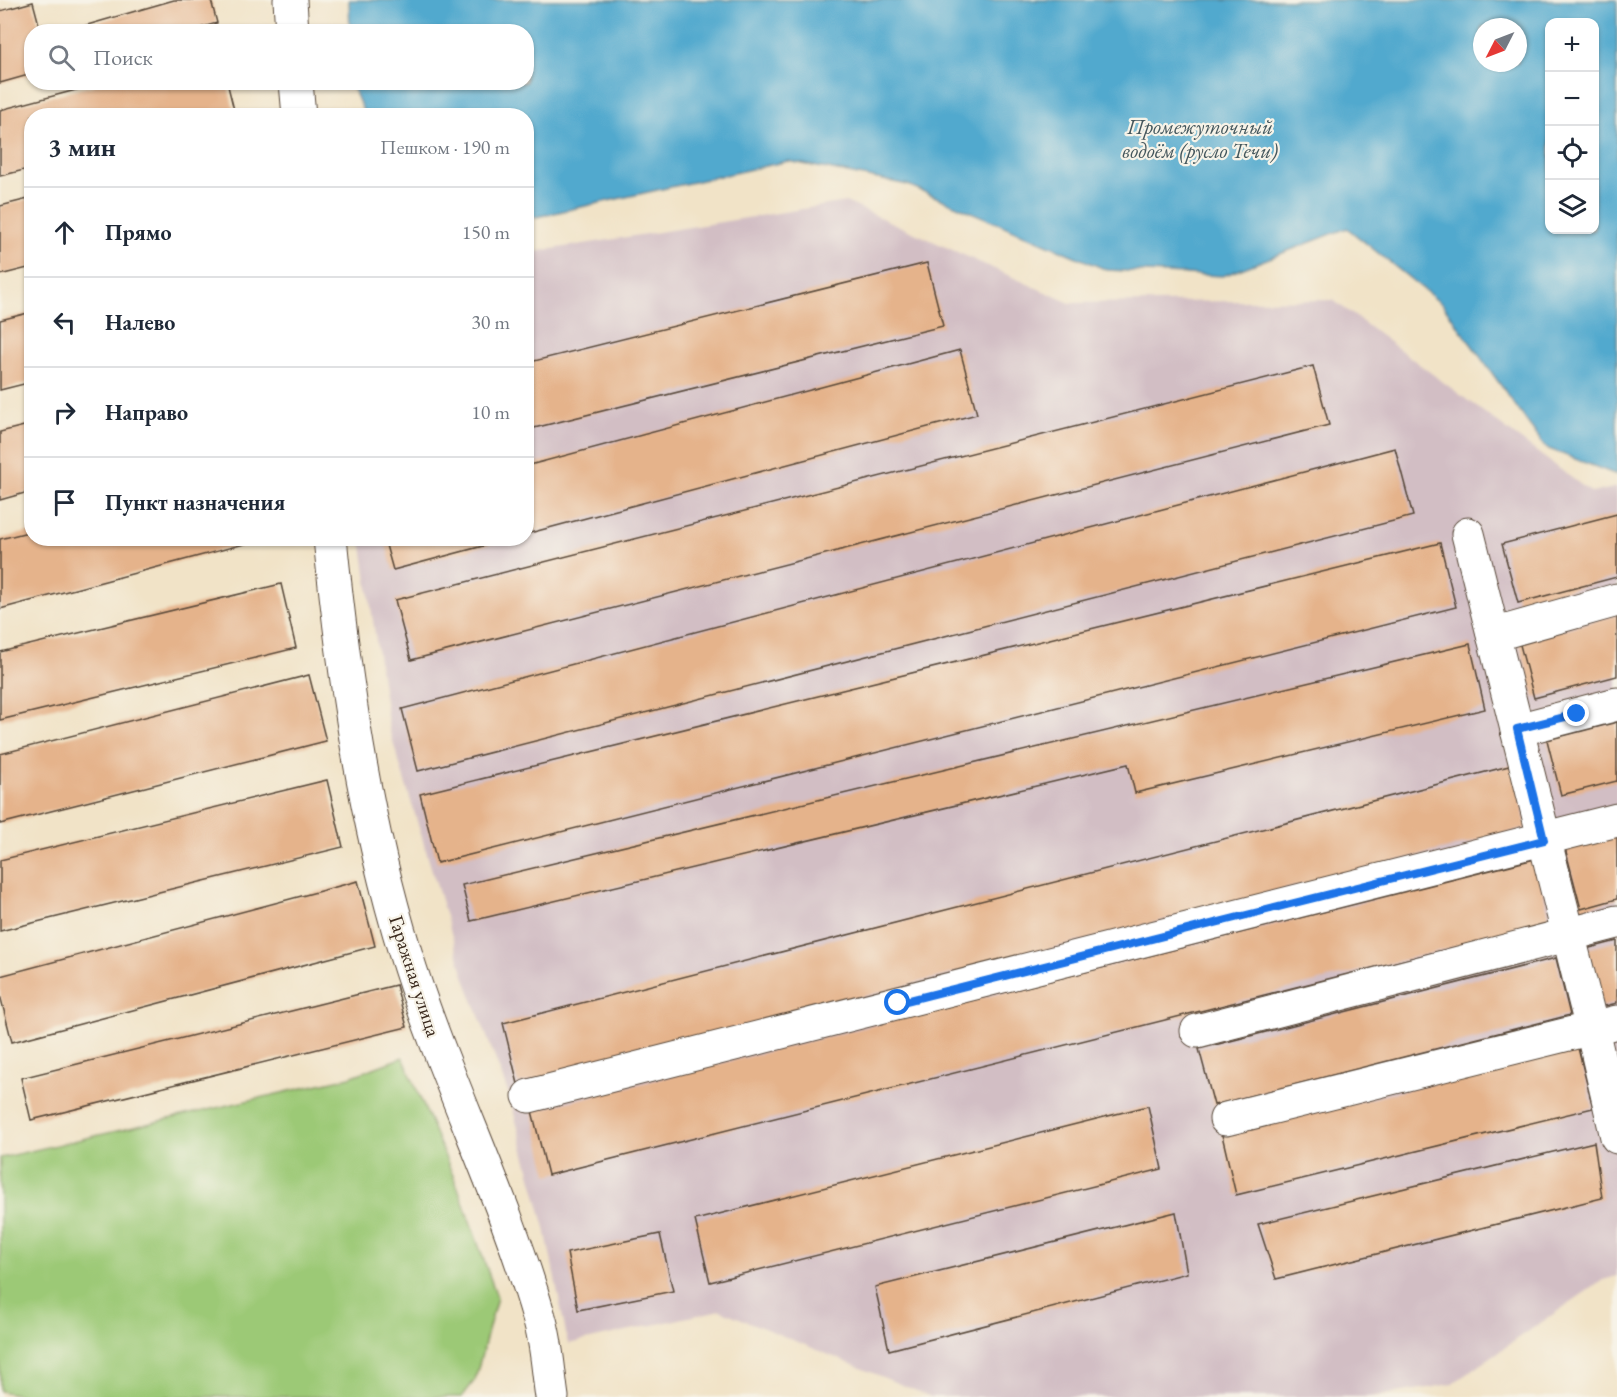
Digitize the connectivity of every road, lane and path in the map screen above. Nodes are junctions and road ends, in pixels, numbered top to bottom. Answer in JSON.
{"nodes":[{"id":1,"x":290,"y":0,"type":"edge"},
{"id":2,"x":292,"y":24,"type":"edge"},
{"id":3,"x":296,"y":90,"type":"edge"},
{"id":4,"x":298,"y":108,"type":"edge"},
{"id":5,"x":1468,"y":534,"type":"dead end"},
{"id":6,"x":331,"y":546,"type":"edge"},
{"id":7,"x":1617,"y":600,"type":"edge"},
{"id":8,"x":1493,"y":635,"type":"junction"},
{"id":9,"x":1617,"y":704,"type":"edge"},
{"id":10,"x":1517,"y":729,"type":"junction"},
{"id":11,"x":1617,"y":820,"type":"edge"},
{"id":12,"x":1544,"y":840,"type":"junction"},
{"id":13,"x":1617,"y":922,"type":"edge"},
{"id":14,"x":1569,"y":935,"type":"junction"},
{"id":15,"x":1604,"y":1026,"type":"edge"},
{"id":16,"x":1197,"y":1031,"type":"dead end"},
{"id":17,"x":529,"y":1096,"type":"dead end"},
{"id":18,"x":1226,"y":1119,"type":"dead end"},
{"id":19,"x":1617,"y":1137,"type":"edge"},
{"id":20,"x":552,"y":1397,"type":"edge"}],
"edges":[{"from":1,"to":2,"type":"street"},
{"from":3,"to":4,"type":"street"},
{"from":5,"to":8,"type":"street"},
{"from":6,"to":20,"type":"street","name":"Гаражная улица"},
{"from":7,"to":8,"type":"street"},
{"from":8,"to":10,"type":"street"},
{"from":9,"to":10,"type":"street"},
{"from":10,"to":12,"type":"street"},
{"from":11,"to":12,"type":"street"},
{"from":12,"to":14,"type":"street"},
{"from":12,"to":17,"type":"street"},
{"from":13,"to":14,"type":"street"},
{"from":14,"to":15,"type":"street"},
{"from":14,"to":16,"type":"street"},
{"from":15,"to":18,"type":"street"},
{"from":15,"to":19,"type":"street"}]}
